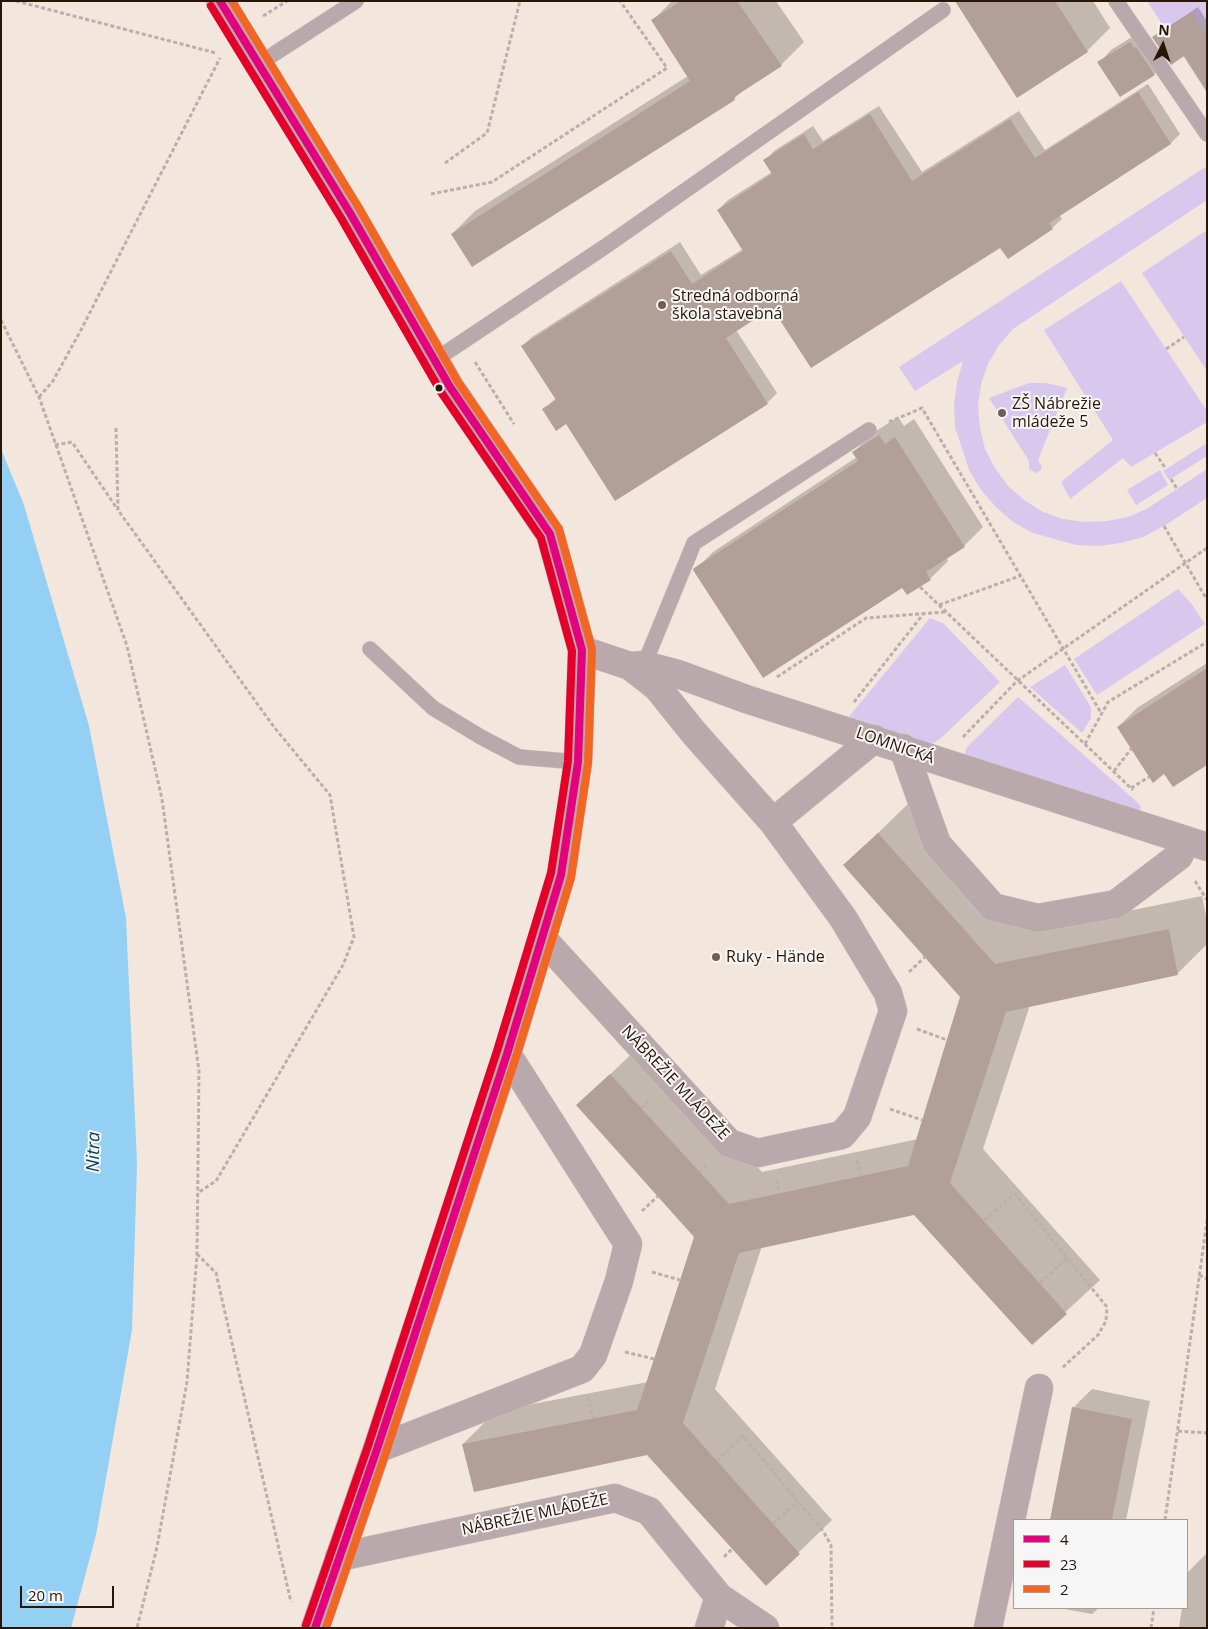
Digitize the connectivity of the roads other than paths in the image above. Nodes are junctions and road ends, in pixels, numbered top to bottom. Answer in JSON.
{"nodes":[{"id":1,"x":356,"y":1,"type":"edge"},
{"id":2,"x":1116,"y":1,"type":"edge"},
{"id":3,"x":229,"y":4,"type":"edge"},
{"id":4,"x":943,"y":10,"type":"dead end"},
{"id":5,"x":260,"y":64,"type":"junction"},
{"id":6,"x":1207,"y":134,"type":"edge"},
{"id":7,"x":435,"y":360,"type":"junction"},
{"id":8,"x":869,"y":430,"type":"road end"},
{"id":9,"x":370,"y":649,"type":"dead end"},
{"id":10,"x":582,"y":650,"type":"junction"},
{"id":11,"x":637,"y":666,"type":"junction"},
{"id":12,"x":874,"y":738,"type":"junction"},
{"id":13,"x":903,"y":748,"type":"junction"},
{"id":14,"x":578,"y":762,"type":"junction"},
{"id":15,"x":773,"y":822,"type":"junction"},
{"id":16,"x":1197,"y":844,"type":"edge"},
{"id":17,"x":542,"y":938,"type":"junction"},
{"id":18,"x":507,"y":1054,"type":"junction"},
{"id":19,"x":1040,"y":1388,"type":"road end"},
{"id":20,"x":377,"y":1449,"type":"junction"},
{"id":21,"x":339,"y":1556,"type":"junction"},
{"id":22,"x":719,"y":1597,"type":"junction"},
{"id":23,"x":315,"y":1628,"type":"edge"},
{"id":24,"x":709,"y":1628,"type":"edge"},
{"id":25,"x":765,"y":1628,"type":"edge"},
{"id":26,"x":988,"y":1628,"type":"edge"}],
"edges":[{"from":1,"to":5,"type":"lane"},
{"from":2,"to":6,"type":"lane"},
{"from":3,"to":5,"type":"street"},
{"from":4,"to":7,"type":"lane"},
{"from":5,"to":7,"type":"street"},
{"from":7,"to":10,"type":"street"},
{"from":8,"to":11,"type":"lane"},
{"from":9,"to":14,"type":"lane"},
{"from":10,"to":11,"type":"street","name":"LOMNICKÁ"},
{"from":10,"to":14,"type":"street"},
{"from":11,"to":12,"type":"street","name":"LOMNICKÁ"},
{"from":11,"to":15,"type":"street","name":"NÁBREŽIE MLÁDEŽE"},
{"from":12,"to":13,"type":"street","name":"LOMNICKÁ"},
{"from":12,"to":15,"type":"street"},
{"from":13,"to":16,"type":"street","name":"LOMNICKÁ"},
{"from":13,"to":16,"type":"street"},
{"from":14,"to":17,"type":"street"},
{"from":15,"to":17,"type":"street","name":"NÁBREŽIE MLÁDEŽE"},
{"from":17,"to":18,"type":"street"},
{"from":18,"to":20,"type":"street"},
{"from":18,"to":20,"type":"street"},
{"from":19,"to":26,"type":"street"},
{"from":20,"to":21,"type":"street"},
{"from":21,"to":22,"type":"street","name":"NÁBREŽIE MLÁDEŽE"},
{"from":21,"to":23,"type":"street"},
{"from":22,"to":24,"type":"street"},
{"from":22,"to":25,"type":"street","name":"NÁBREŽIE MLÁDEŽE"}]}
